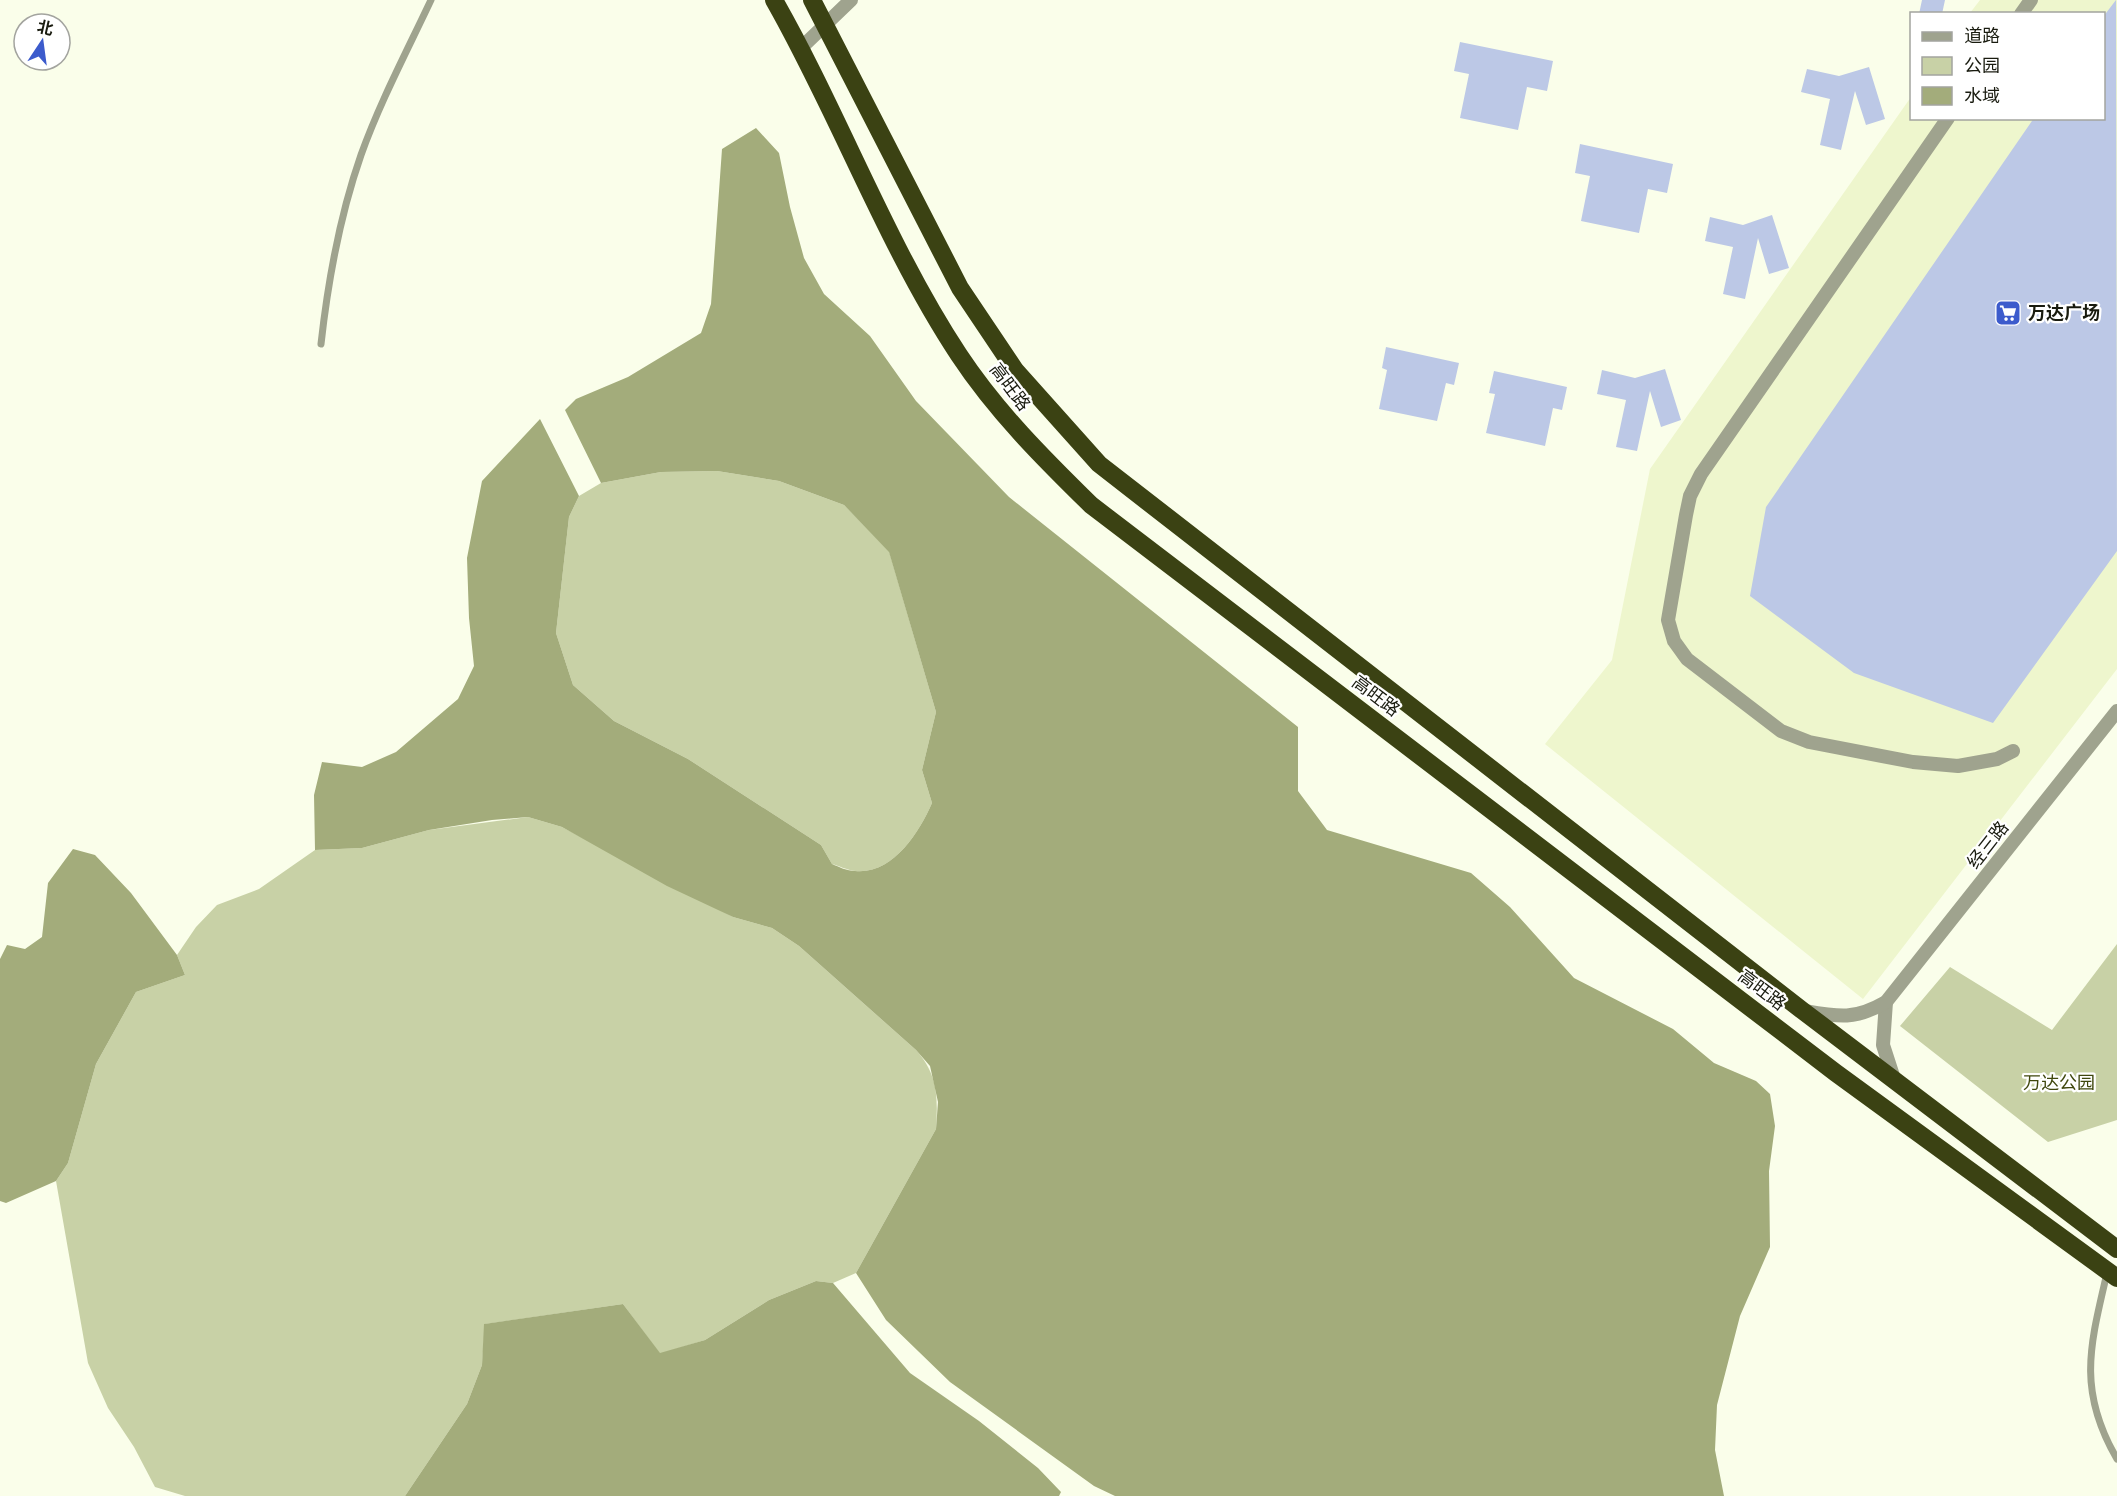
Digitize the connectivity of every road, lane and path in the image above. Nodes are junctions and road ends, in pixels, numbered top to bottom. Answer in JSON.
{"nodes":[{"id":1,"x":431,"y":0,"type":"edge"},
{"id":2,"x":774,"y":0,"type":"edge"},
{"id":3,"x":812,"y":0,"type":"edge"},
{"id":4,"x":851,"y":0,"type":"edge"},
{"id":5,"x":825,"y":25,"type":"junction"},
{"id":6,"x":801,"y":48,"type":"junction"},
{"id":7,"x":1947,"y":120,"type":"edge"},
{"id":8,"x":321,"y":344,"type":"dead end"},
{"id":9,"x":2117,"y":711,"type":"edge"},
{"id":10,"x":2013,"y":751,"type":"dead end"},
{"id":11,"x":1886,"y":1002,"type":"junction"},
{"id":12,"x":1803,"y":1011,"type":"junction"},
{"id":13,"x":1894,"y":1080,"type":"junction"},
{"id":14,"x":2117,"y":1249,"type":"edge"},
{"id":15,"x":2112,"y":1274,"type":"edge"},
{"id":16,"x":2117,"y":1459,"type":"edge"}],
"edges":[{"from":1,"to":8,"type":"lane"},
{"from":2,"to":6,"type":"highway","name":"高旺路"},
{"from":3,"to":5,"type":"highway","name":"高旺路"},
{"from":4,"to":5,"type":"street"},
{"from":5,"to":6,"type":"street"},
{"from":5,"to":12,"type":"highway","name":"高旺路"},
{"from":6,"to":15,"type":"highway","name":"高旺路"},
{"from":7,"to":10,"type":"street"},
{"from":9,"to":11,"type":"street","name":"经三路"},
{"from":11,"to":12,"type":"street"},
{"from":11,"to":13,"type":"street"},
{"from":12,"to":13,"type":"highway","name":"高旺路"},
{"from":13,"to":14,"type":"highway","name":"高旺路"},
{"from":15,"to":16,"type":"lane"}]}
